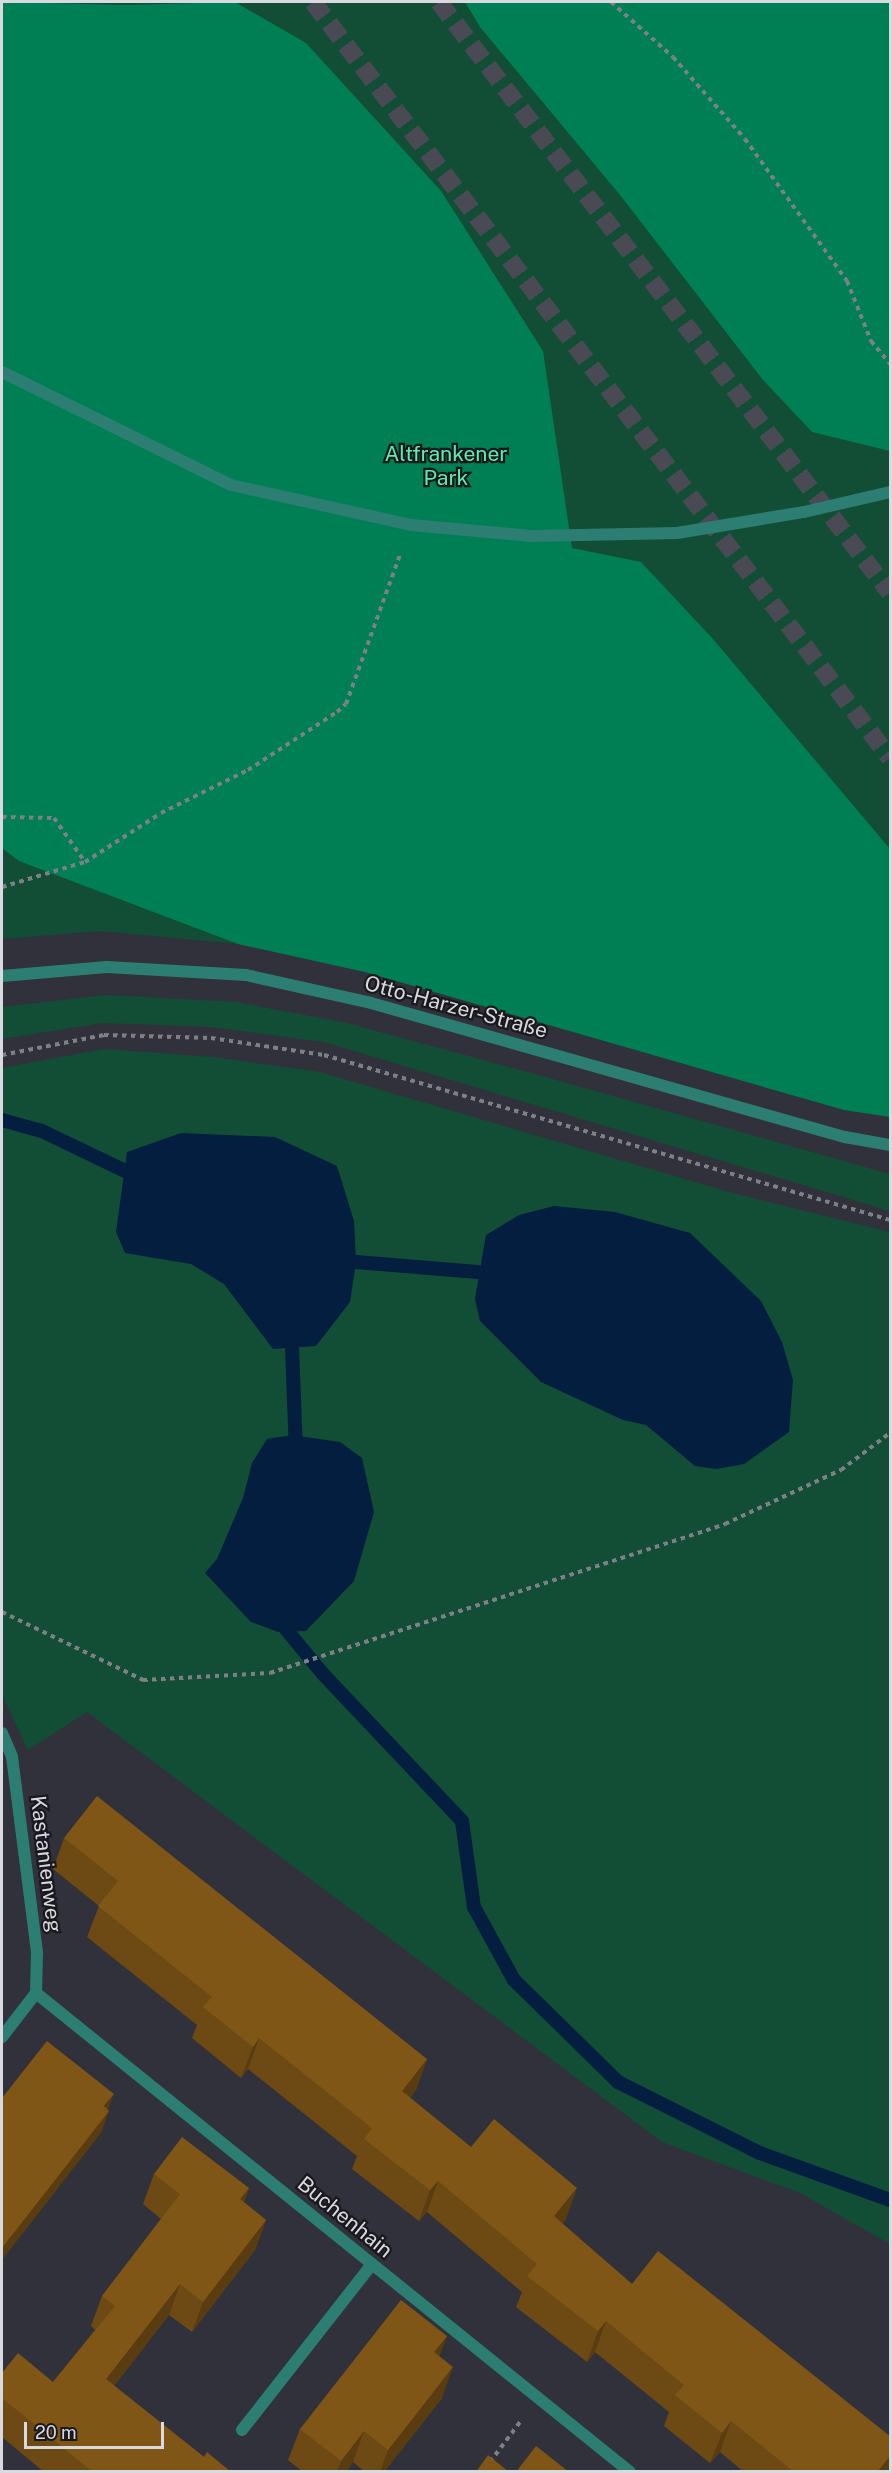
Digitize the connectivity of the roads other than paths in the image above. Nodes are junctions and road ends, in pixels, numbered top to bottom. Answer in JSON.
{"nodes":[{"id":1,"x":2,"y":372,"type":"edge"},
{"id":2,"x":891,"y":492,"type":"edge"},
{"id":3,"x":2,"y":976,"type":"edge"},
{"id":4,"x":891,"y":1145,"type":"edge"},
{"id":5,"x":2,"y":1733,"type":"edge"},
{"id":6,"x":7,"y":1758,"type":"edge"},
{"id":7,"x":36,"y":1993,"type":"junction"},
{"id":8,"x":2,"y":2037,"type":"edge"},
{"id":9,"x":372,"y":2264,"type":"junction"},
{"id":10,"x":242,"y":2430,"type":"dead end"},
{"id":11,"x":630,"y":2472,"type":"edge"}],
"edges":[{"from":1,"to":2,"type":"street"},
{"from":3,"to":4,"type":"street","name":"Otto-Harzer-Straße"},
{"from":5,"to":6,"type":"street","name":"Kastanienweg"},
{"from":6,"to":7,"type":"street","name":"Kastanienweg"},
{"from":7,"to":8,"type":"street"},
{"from":7,"to":9,"type":"street","name":"Buchenhain"},
{"from":9,"to":10,"type":"street"},
{"from":9,"to":11,"type":"street","name":"Buchenhain"}]}
